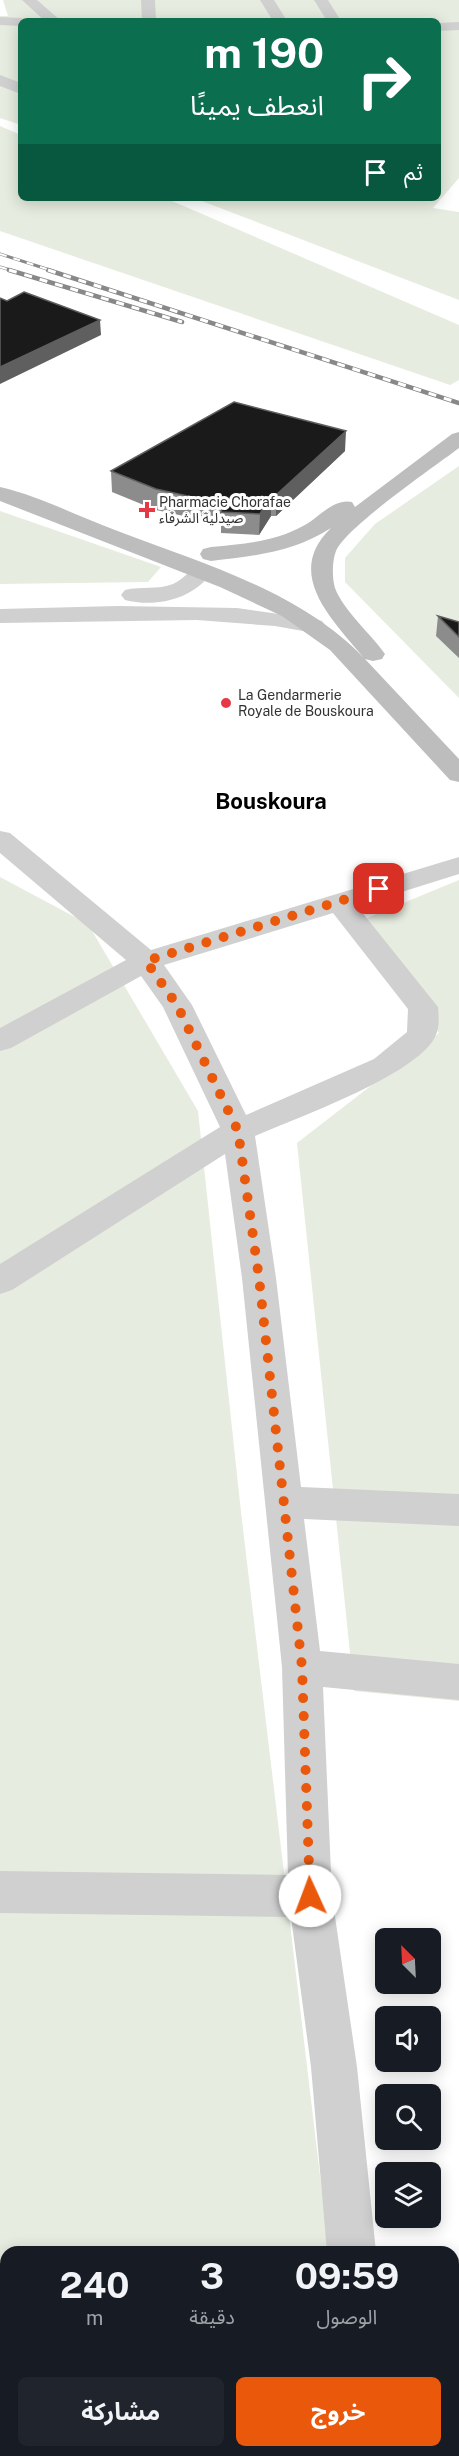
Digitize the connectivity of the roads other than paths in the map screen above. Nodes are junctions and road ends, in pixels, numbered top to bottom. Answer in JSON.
{"nodes":[{"id":1,"x":29,"y":0,"type":"edge"},
{"id":2,"x":148,"y":0,"type":"edge"},
{"id":3,"x":267,"y":0,"type":"edge"},
{"id":4,"x":321,"y":0,"type":"edge"},
{"id":5,"x":50,"y":18,"type":"edge"},
{"id":6,"x":149,"y":18,"type":"edge"},
{"id":7,"x":278,"y":18,"type":"edge"},
{"id":8,"x":332,"y":18,"type":"edge"},
{"id":9,"x":0,"y":21,"type":"edge"},
{"id":10,"x":18,"y":22,"type":"edge"},
{"id":11,"x":441,"y":27,"type":"edge"},
{"id":12,"x":459,"y":27,"type":"edge"},
{"id":13,"x":0,"y":80,"type":"edge"},
{"id":14,"x":18,"y":88,"type":"edge"},
{"id":15,"x":459,"y":419,"type":"edge"},
{"id":16,"x":459,"y":438,"type":"edge"},
{"id":17,"x":0,"y":475,"type":"edge"},
{"id":18,"x":0,"y":493,"type":"edge"},
{"id":19,"x":358,"y":505,"type":"junction"},
{"id":20,"x":206,"y":563,"type":"junction"},
{"id":21,"x":178,"y":590,"type":"junction"},
{"id":22,"x":0,"y":596,"type":"edge"},
{"id":23,"x":189,"y":614,"type":"junction"},
{"id":24,"x":0,"y":616,"type":"edge"},
{"id":25,"x":314,"y":626,"type":"junction"},
{"id":26,"x":372,"y":654,"type":"junction"},
{"id":27,"x":459,"y":740,"type":"edge"},
{"id":28,"x":459,"y":774,"type":"edge"},
{"id":29,"x":0,"y":839,"type":"edge"},
{"id":30,"x":459,"y":865,"type":"edge"},
{"id":31,"x":338,"y":901,"type":"junction"},
{"id":32,"x":146,"y":961,"type":"junction"},
{"id":33,"x":0,"y":1041,"type":"edge"},
{"id":34,"x":238,"y":1131,"type":"junction"},
{"id":35,"x":0,"y":1281,"type":"edge"},
{"id":36,"x":284,"y":1502,"type":"junction"},
{"id":37,"x":459,"y":1510,"type":"edge"},
{"id":38,"x":302,"y":1667,"type":"junction"},
{"id":39,"x":459,"y":1682,"type":"edge"},
{"id":40,"x":0,"y":1892,"type":"edge"},
{"id":41,"x":310,"y":1896,"type":"junction"},
{"id":42,"x":351,"y":2246,"type":"edge"}],
"edges":[{"from":1,"to":5,"type":"street"},
{"from":2,"to":6,"type":"street"},
{"from":3,"to":7,"type":"street"},
{"from":4,"to":8,"type":"street"},
{"from":9,"to":10,"type":"street"},
{"from":11,"to":12,"type":"street"},
{"from":13,"to":14,"type":"street"},
{"from":15,"to":19,"type":"main road"},
{"from":16,"to":19,"type":"main road"},
{"from":17,"to":20,"type":"main road"},
{"from":18,"to":20,"type":"main road"},
{"from":19,"to":20,"type":"main road"},
{"from":19,"to":26,"type":"main road"},
{"from":20,"to":21,"type":"street"},
{"from":20,"to":25,"type":"main road"},
{"from":20,"to":26,"type":"main road"},
{"from":21,"to":22,"type":"street"},
{"from":21,"to":23,"type":"street"},
{"from":23,"to":24,"type":"street"},
{"from":23,"to":25,"type":"street"},
{"from":25,"to":28,"type":"main road"},
{"from":26,"to":27,"type":"main road"},
{"from":29,"to":32,"type":"street"},
{"from":30,"to":31,"type":"street"},
{"from":31,"to":32,"type":"street"},
{"from":31,"to":34,"type":"street"},
{"from":32,"to":33,"type":"street"},
{"from":32,"to":34,"type":"street"},
{"from":34,"to":35,"type":"street"},
{"from":34,"to":36,"type":"street"},
{"from":36,"to":37,"type":"street"},
{"from":36,"to":38,"type":"street"},
{"from":38,"to":39,"type":"street"},
{"from":38,"to":41,"type":"street"},
{"from":40,"to":41,"type":"street"},
{"from":41,"to":42,"type":"street"}]}
